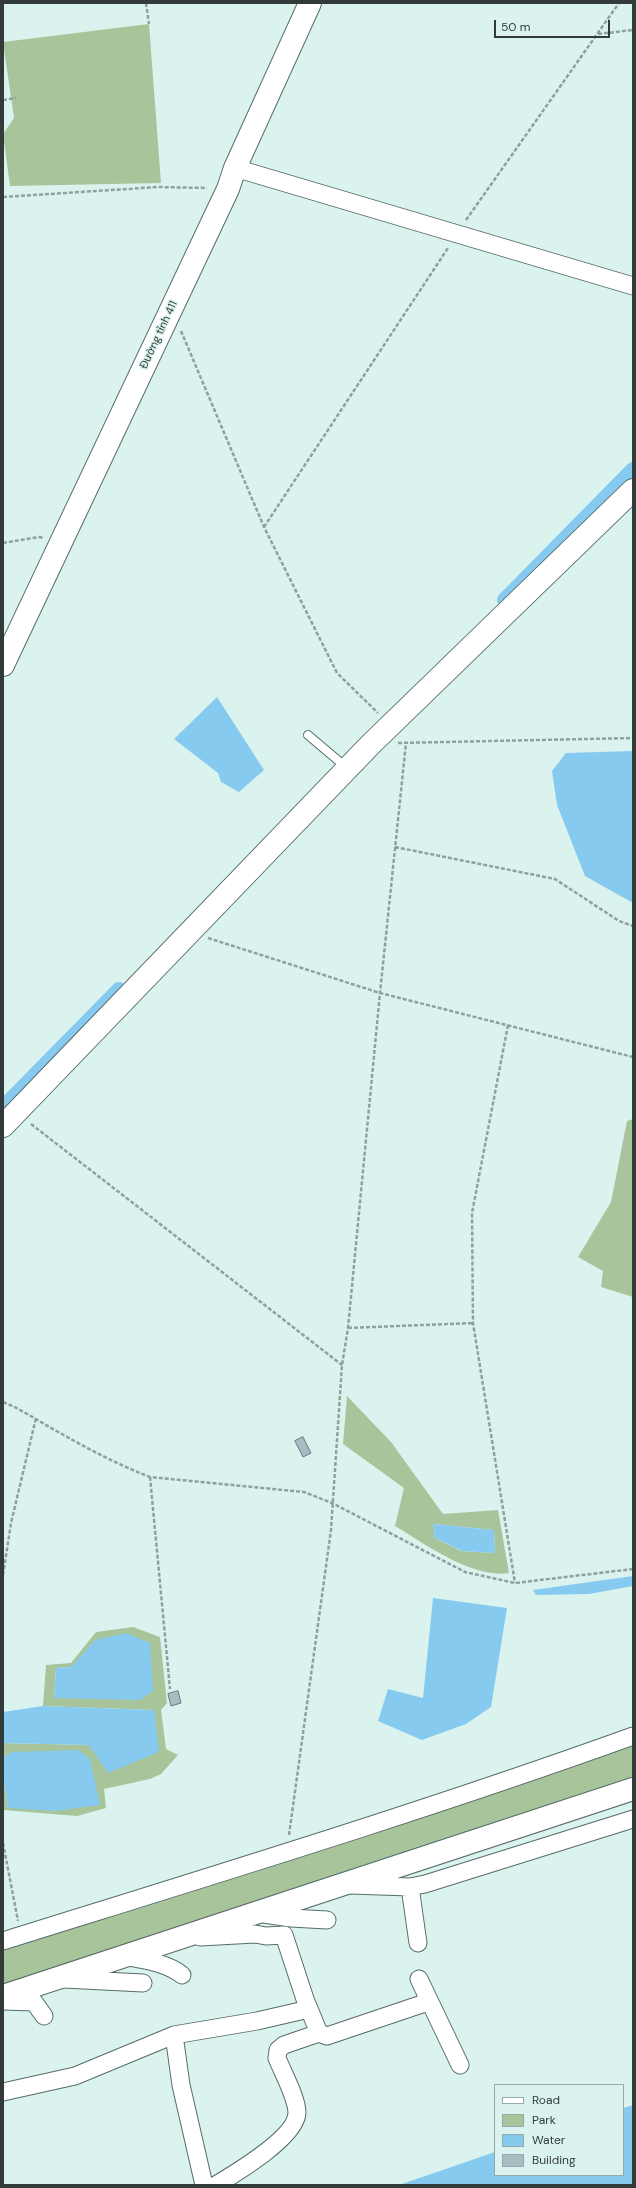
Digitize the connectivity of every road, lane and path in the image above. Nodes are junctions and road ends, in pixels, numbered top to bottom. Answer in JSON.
{"nodes":[{"id":1,"x":146,"y":3,"type":"edge"},
{"id":2,"x":310,"y":3,"type":"edge"},
{"id":3,"x":619,"y":3,"type":"edge"},
{"id":4,"x":149,"y":24,"type":"dead end"},
{"id":5,"x":633,"y":30,"type":"edge"},
{"id":6,"x":598,"y":34,"type":"junction"},
{"id":7,"x":16,"y":98,"type":"dead end"},
{"id":8,"x":3,"y":100,"type":"edge"},
{"id":9,"x":235,"y":168,"type":"junction"},
{"id":10,"x":228,"y":189,"type":"junction"},
{"id":11,"x":3,"y":197,"type":"edge"},
{"id":12,"x":458,"y":233,"type":"junction"},
{"id":13,"x":633,"y":286,"type":"edge"},
{"id":14,"x":171,"y":309,"type":"junction"},
{"id":15,"x":633,"y":490,"type":"edge"},
{"id":16,"x":264,"y":527,"type":"junction"},
{"id":17,"x":3,"y":543,"type":"edge"},
{"id":18,"x":60,"y":544,"type":"junction"},
{"id":19,"x":3,"y":665,"type":"edge"},
{"id":20,"x":391,"y":726,"type":"junction"},
{"id":21,"x":308,"y":735,"type":"dead end"},
{"id":22,"x":633,"y":738,"type":"edge"},
{"id":23,"x":406,"y":743,"type":"junction"},
{"id":24,"x":371,"y":744,"type":"junction"},
{"id":25,"x":342,"y":764,"type":"junction"},
{"id":26,"x":395,"y":847,"type":"junction"},
{"id":27,"x":633,"y":926,"type":"edge"},
{"id":28,"x":190,"y":932,"type":"junction"},
{"id":29,"x":380,"y":993,"type":"junction"},
{"id":30,"x":508,"y":1025,"type":"junction"},
{"id":31,"x":633,"y":1057,"type":"edge"},
{"id":32,"x":10,"y":1119,"type":"edge"},
{"id":33,"x":473,"y":1323,"type":"junction"},
{"id":34,"x":348,"y":1328,"type":"junction"},
{"id":35,"x":342,"y":1365,"type":"junction"},
{"id":36,"x":3,"y":1402,"type":"edge"},
{"id":37,"x":36,"y":1418,"type":"junction"},
{"id":38,"x":150,"y":1477,"type":"junction"},
{"id":39,"x":332,"y":1503,"type":"junction"},
{"id":40,"x":633,"y":1569,"type":"edge"},
{"id":41,"x":3,"y":1575,"type":"edge"},
{"id":42,"x":515,"y":1583,"type":"junction"},
{"id":43,"x":170,"y":1690,"type":"dead end"},
{"id":44,"x":633,"y":1736,"type":"edge"},
{"id":45,"x":633,"y":1789,"type":"edge"},
{"id":46,"x":633,"y":1818,"type":"edge"},
{"id":47,"x":3,"y":1843,"type":"edge"},
{"id":48,"x":286,"y":1854,"type":"junction"},
{"id":49,"x":342,"y":1885,"type":"junction"},
{"id":50,"x":410,"y":1887,"type":"junction"},
{"id":51,"x":255,"y":1913,"type":"junction"},
{"id":52,"x":327,"y":1920,"type":"dead end"},
{"id":53,"x":20,"y":1935,"type":"junction"},
{"id":54,"x":180,"y":1938,"type":"junction"},
{"id":55,"x":3,"y":1941,"type":"edge"},
{"id":56,"x":418,"y":1943,"type":"dead end"},
{"id":57,"x":123,"y":1956,"type":"junction"},
{"id":58,"x":182,"y":1975,"type":"dead end"},
{"id":59,"x":56,"y":1978,"type":"junction"},
{"id":60,"x":419,"y":1979,"type":"dead end"},
{"id":61,"x":142,"y":1982,"type":"dead end"},
{"id":62,"x":3,"y":1996,"type":"edge"},
{"id":63,"x":3,"y":2001,"type":"edge"},
{"id":64,"x":428,"y":2002,"type":"junction"},
{"id":65,"x":309,"y":2009,"type":"junction"},
{"id":66,"x":44,"y":2016,"type":"dead end"},
{"id":67,"x":319,"y":2032,"type":"junction"},
{"id":68,"x":174,"y":2035,"type":"junction"},
{"id":69,"x":460,"y":2065,"type":"dead end"},
{"id":70,"x":3,"y":2092,"type":"edge"},
{"id":71,"x":204,"y":2185,"type":"edge"},
{"id":72,"x":216,"y":2185,"type":"edge"}],
"edges":[{"from":1,"to":4,"type":"path"},
{"from":2,"to":9,"type":"main road","name":"Đường tỉnh 411"},
{"from":3,"to":6,"type":"path"},
{"from":5,"to":6,"type":"path"},
{"from":6,"to":12,"type":"path"},
{"from":7,"to":8,"type":"path"},
{"from":9,"to":10,"type":"main road","name":"Đường tỉnh 411"},
{"from":9,"to":12,"type":"street"},
{"from":10,"to":11,"type":"path"},
{"from":10,"to":14,"type":"main road","name":"Đường tỉnh 411"},
{"from":12,"to":13,"type":"street"},
{"from":12,"to":16,"type":"path"},
{"from":14,"to":16,"type":"path"},
{"from":14,"to":18,"type":"main road","name":"Đường tỉnh 411"},
{"from":15,"to":20,"type":"main road"},
{"from":16,"to":20,"type":"path"},
{"from":17,"to":18,"type":"path"},
{"from":18,"to":19,"type":"main road","name":"Đường tỉnh 411"},
{"from":20,"to":24,"type":"main road"},
{"from":21,"to":25,"type":"lane"},
{"from":22,"to":23,"type":"path"},
{"from":23,"to":24,"type":"path"},
{"from":23,"to":26,"type":"path"},
{"from":24,"to":25,"type":"main road"},
{"from":25,"to":28,"type":"main road"},
{"from":26,"to":27,"type":"path"},
{"from":26,"to":29,"type":"path"},
{"from":28,"to":29,"type":"path"},
{"from":28,"to":32,"type":"main road"},
{"from":29,"to":30,"type":"path"},
{"from":29,"to":34,"type":"path"},
{"from":30,"to":31,"type":"path"},
{"from":30,"to":33,"type":"path"},
{"from":32,"to":35,"type":"path"},
{"from":33,"to":34,"type":"path"},
{"from":33,"to":42,"type":"path"},
{"from":34,"to":35,"type":"path"},
{"from":35,"to":39,"type":"path"},
{"from":36,"to":37,"type":"path"},
{"from":37,"to":38,"type":"path"},
{"from":37,"to":41,"type":"path"},
{"from":38,"to":39,"type":"path"},
{"from":38,"to":43,"type":"path"},
{"from":39,"to":42,"type":"path"},
{"from":39,"to":48,"type":"path"},
{"from":40,"to":42,"type":"path"},
{"from":44,"to":48,"type":"street"},
{"from":45,"to":49,"type":"main road"},
{"from":46,"to":50,"type":"street"},
{"from":47,"to":53,"type":"path"},
{"from":48,"to":53,"type":"street"},
{"from":49,"to":50,"type":"street"},
{"from":49,"to":51,"type":"main road"},
{"from":50,"to":56,"type":"street"},
{"from":51,"to":52,"type":"street"},
{"from":51,"to":54,"type":"main road"},
{"from":53,"to":55,"type":"street"},
{"from":54,"to":57,"type":"main road"},
{"from":54,"to":65,"type":"street"},
{"from":57,"to":58,"type":"street"},
{"from":57,"to":59,"type":"main road"},
{"from":59,"to":61,"type":"street"},
{"from":59,"to":62,"type":"main road"},
{"from":60,"to":64,"type":"street"},
{"from":63,"to":66,"type":"street"},
{"from":64,"to":67,"type":"street"},
{"from":64,"to":69,"type":"street"},
{"from":65,"to":67,"type":"street"},
{"from":65,"to":68,"type":"street"},
{"from":67,"to":72,"type":"street"},
{"from":68,"to":70,"type":"street"},
{"from":68,"to":71,"type":"street"}]}
